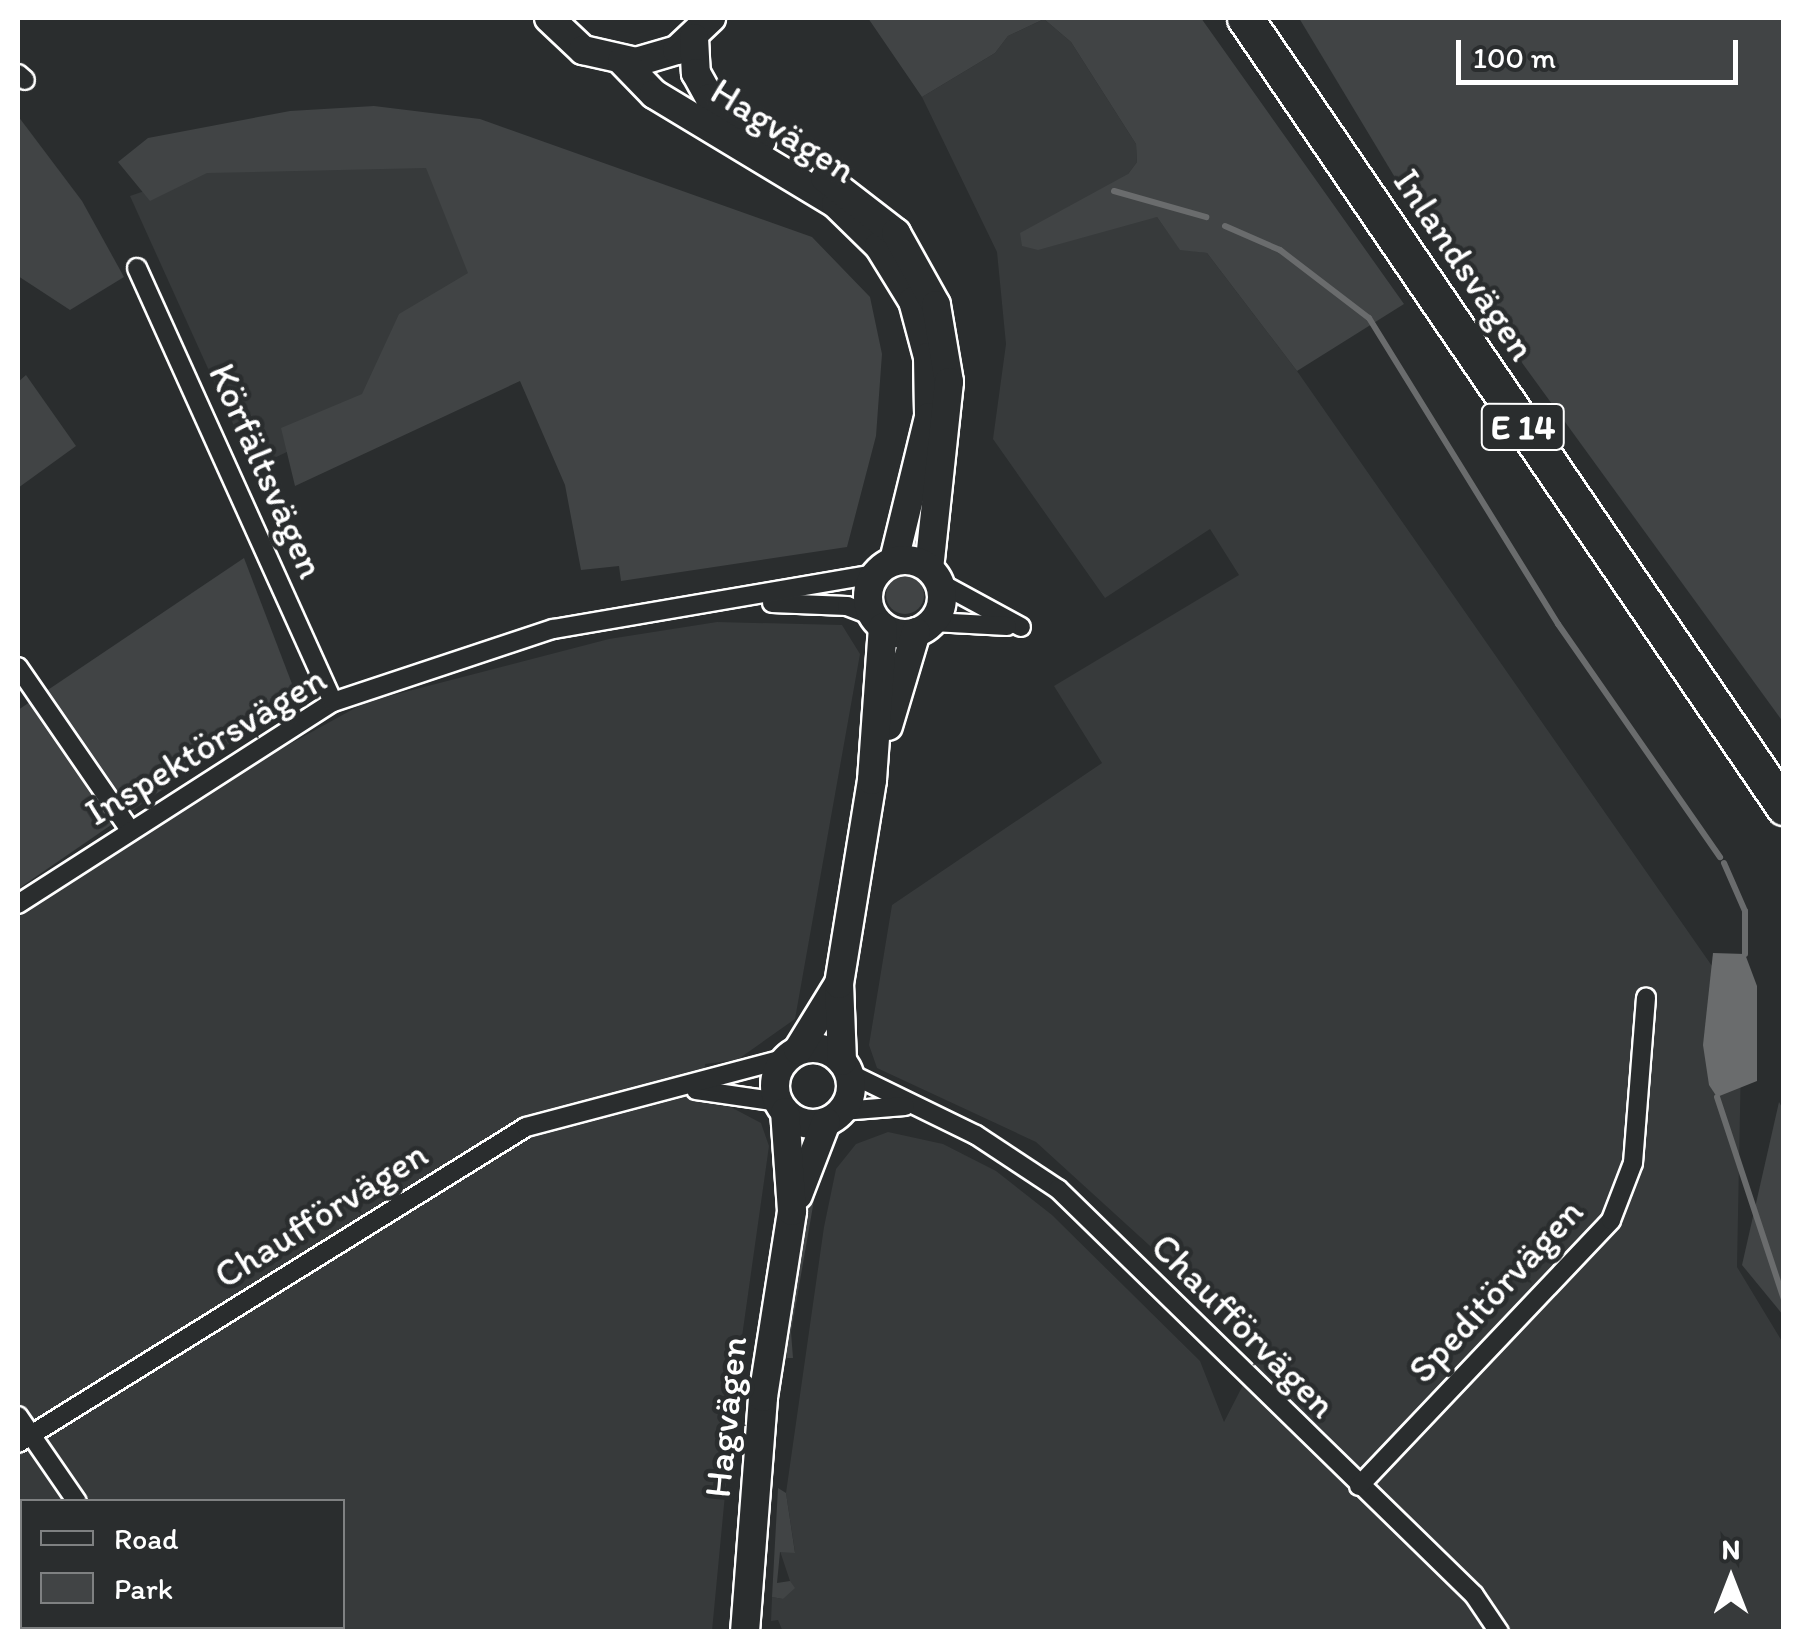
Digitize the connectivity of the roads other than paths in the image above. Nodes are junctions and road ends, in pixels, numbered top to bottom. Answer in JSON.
{"nodes":[{"id":1,"x":549,"y":18,"type":"edge"},
{"id":2,"x":702,"y":28,"type":"edge"},
{"id":3,"x":1262,"y":29,"type":"edge"},
{"id":4,"x":622,"y":62,"type":"junction"},
{"id":5,"x":137,"y":268,"type":"dead end"},
{"id":6,"x":884,"y":568,"type":"junction"},
{"id":7,"x":935,"y":576,"type":"junction"},
{"id":8,"x":731,"y":601,"type":"junction"},
{"id":9,"x":878,"y":622,"type":"junction"},
{"id":10,"x":924,"y":627,"type":"junction"},
{"id":11,"x":18,"y":667,"type":"edge"},
{"id":12,"x":333,"y":702,"type":"junction"},
{"id":13,"x":872,"y":780,"type":"junction"},
{"id":14,"x":1784,"y":780,"type":"edge"},
{"id":15,"x":1784,"y":808,"type":"edge"},
{"id":16,"x":128,"y":827,"type":"junction"},
{"id":17,"x":18,"y":904,"type":"edge"},
{"id":18,"x":839,"y":984,"type":"junction"},
{"id":19,"x":1646,"y":998,"type":"dead end"},
{"id":20,"x":793,"y":1054,"type":"junction"},
{"id":21,"x":845,"y":1067,"type":"junction"},
{"id":22,"x":680,"y":1089,"type":"junction"},
{"id":23,"x":911,"y":1106,"type":"junction"},
{"id":24,"x":782,"y":1107,"type":"junction"},
{"id":25,"x":834,"y":1117,"type":"junction"},
{"id":26,"x":792,"y":1211,"type":"junction"},
{"id":27,"x":18,"y":1416,"type":"edge"},
{"id":28,"x":24,"y":1440,"type":"edge"},
{"id":29,"x":1359,"y":1486,"type":"junction"},
{"id":30,"x":74,"y":1499,"type":"edge"},
{"id":31,"x":744,"y":1632,"type":"edge"},
{"id":32,"x":1499,"y":1632,"type":"edge"}],
"edges":[{"from":1,"to":4,"type":"street"},
{"from":2,"to":4,"type":"street"},
{"from":2,"to":7,"type":"street","name":"Hagvägen"},
{"from":3,"to":14,"type":"highway","name":"Inlandsvägen","number":"E 14"},
{"from":3,"to":15,"type":"highway","name":"Inlandsvägen","number":"E 14"},
{"from":4,"to":6,"type":"street","name":"Hagvägen"},
{"from":5,"to":12,"type":"street","name":"Körfältsvägen"},
{"from":6,"to":7,"type":"street"},
{"from":6,"to":8,"type":"street","name":"Inspektörsvägen"},
{"from":6,"to":9,"type":"street"},
{"from":7,"to":10,"type":"street"},
{"from":7,"to":10,"type":"street"},
{"from":8,"to":9,"type":"street","name":"Inspektörsvägen"},
{"from":8,"to":12,"type":"street","name":"Inspektörsvägen"},
{"from":9,"to":10,"type":"street"},
{"from":9,"to":13,"type":"street"},
{"from":10,"to":13,"type":"street"},
{"from":11,"to":16,"type":"street"},
{"from":12,"to":16,"type":"street","name":"Inspektörsvägen"},
{"from":13,"to":18,"type":"street"},
{"from":16,"to":17,"type":"street","name":"Inspektörsvägen"},
{"from":18,"to":20,"type":"street"},
{"from":18,"to":21,"type":"street"},
{"from":19,"to":29,"type":"street","name":"Speditörvägen"},
{"from":20,"to":21,"type":"street"},
{"from":20,"to":22,"type":"street","name":"Chaufförvägen"},
{"from":20,"to":24,"type":"street"},
{"from":21,"to":23,"type":"street","name":"Chaufförvägen"},
{"from":21,"to":25,"type":"street"},
{"from":22,"to":24,"type":"street","name":"Chaufförvägen"},
{"from":22,"to":28,"type":"street","name":"Chaufförvägen"},
{"from":23,"to":25,"type":"street","name":"Chaufförvägen"},
{"from":23,"to":29,"type":"street","name":"Chaufförvägen"},
{"from":24,"to":25,"type":"street"},
{"from":24,"to":26,"type":"street","name":"Hagvägen"},
{"from":25,"to":26,"type":"street","name":"Hagvägen"},
{"from":26,"to":31,"type":"street","name":"Hagvägen"},
{"from":27,"to":28,"type":"street"},
{"from":28,"to":30,"type":"street"},
{"from":29,"to":32,"type":"street","name":"Chaufförvägen"}]}
